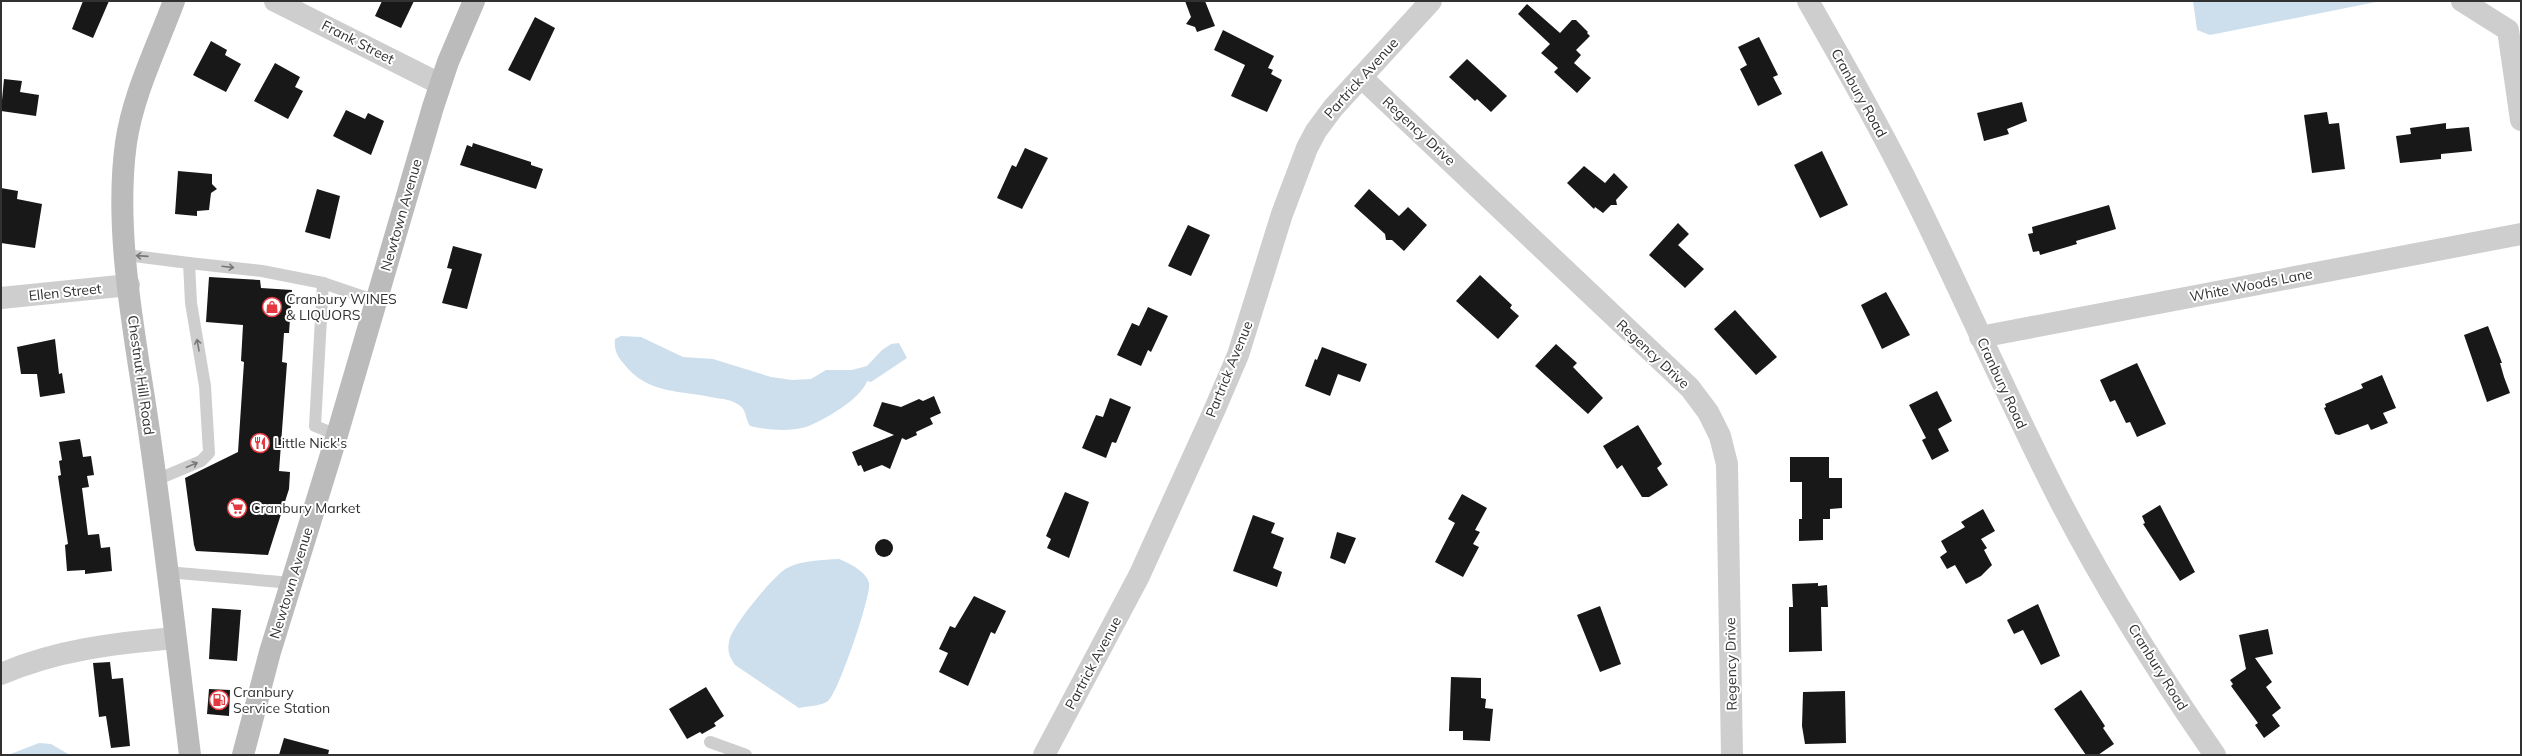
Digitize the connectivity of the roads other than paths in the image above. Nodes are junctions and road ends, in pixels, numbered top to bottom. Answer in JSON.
{"nodes":[{"id":1,"x":174,"y":1,"type":"edge"},
{"id":2,"x":275,"y":1,"type":"edge"},
{"id":3,"x":474,"y":1,"type":"edge"},
{"id":4,"x":1431,"y":1,"type":"edge"},
{"id":5,"x":1808,"y":1,"type":"edge"},
{"id":6,"x":2462,"y":1,"type":"edge"},
{"id":7,"x":1361,"y":77,"type":"junction"},
{"id":8,"x":440,"y":84,"type":"junction"},
{"id":9,"x":2521,"y":120,"type":"edge"},
{"id":10,"x":2521,"y":234,"type":"edge"},
{"id":11,"x":126,"y":255,"type":"junction"},
{"id":12,"x":189,"y":263,"type":"junction"},
{"id":13,"x":323,"y":283,"type":"junction"},
{"id":14,"x":129,"y":285,"type":"junction"},
{"id":15,"x":1,"y":298,"type":"edge"},
{"id":16,"x":376,"y":301,"type":"junction"},
{"id":17,"x":1980,"y":337,"type":"junction"},
{"id":18,"x":337,"y":435,"type":"junction"},
{"id":19,"x":156,"y":480,"type":"junction"},
{"id":20,"x":167,"y":572,"type":"junction"},
{"id":21,"x":292,"y":583,"type":"junction"},
{"id":22,"x":175,"y":638,"type":"junction"},
{"id":23,"x":1,"y":674,"type":"edge"},
{"id":24,"x":710,"y":742,"type":"dead end"},
{"id":25,"x":190,"y":755,"type":"edge"},
{"id":26,"x":243,"y":755,"type":"edge"},
{"id":27,"x":746,"y":755,"type":"edge"},
{"id":28,"x":1044,"y":755,"type":"edge"},
{"id":29,"x":1732,"y":755,"type":"edge"},
{"id":30,"x":2215,"y":755,"type":"edge"}],
"edges":[{"from":1,"to":11,"type":"street","name":"Chestnut Hill Road"},
{"from":2,"to":8,"type":"street","name":"Frank Street"},
{"from":3,"to":8,"type":"street","name":"Newtown Avenue"},
{"from":4,"to":7,"type":"street","name":"Partrick Avenue"},
{"from":5,"to":17,"type":"street","name":"Cranbury Road"},
{"from":6,"to":9,"type":"street"},
{"from":7,"to":28,"type":"street","name":"Partrick Avenue"},
{"from":7,"to":29,"type":"street","name":"Regency Drive"},
{"from":8,"to":16,"type":"street","name":"Newtown Avenue"},
{"from":10,"to":17,"type":"street","name":"White Woods Lane"},
{"from":12,"to":11,"type":"lane","one_way":true},
{"from":11,"to":14,"type":"street","name":"Chestnut Hill Road"},
{"from":12,"to":13,"type":"lane","one_way":true},
{"from":19,"to":12,"type":"lane","one_way":true},
{"from":13,"to":16,"type":"lane"},
{"from":13,"to":18,"type":"lane"},
{"from":14,"to":15,"type":"street","name":"Ellen Street"},
{"from":14,"to":19,"type":"street","name":"Chestnut Hill Road"},
{"from":16,"to":18,"type":"street","name":"Newtown Avenue"},
{"from":17,"to":30,"type":"street","name":"Cranbury Road"},
{"from":18,"to":21,"type":"street","name":"Newtown Avenue"},
{"from":19,"to":20,"type":"street","name":"Chestnut Hill Road"},
{"from":20,"to":21,"type":"lane"},
{"from":20,"to":22,"type":"street","name":"Chestnut Hill Road"},
{"from":21,"to":26,"type":"street","name":"Newtown Avenue"},
{"from":22,"to":23,"type":"street"},
{"from":22,"to":25,"type":"street","name":"Chestnut Hill Road"},
{"from":24,"to":27,"type":"lane"}]}
